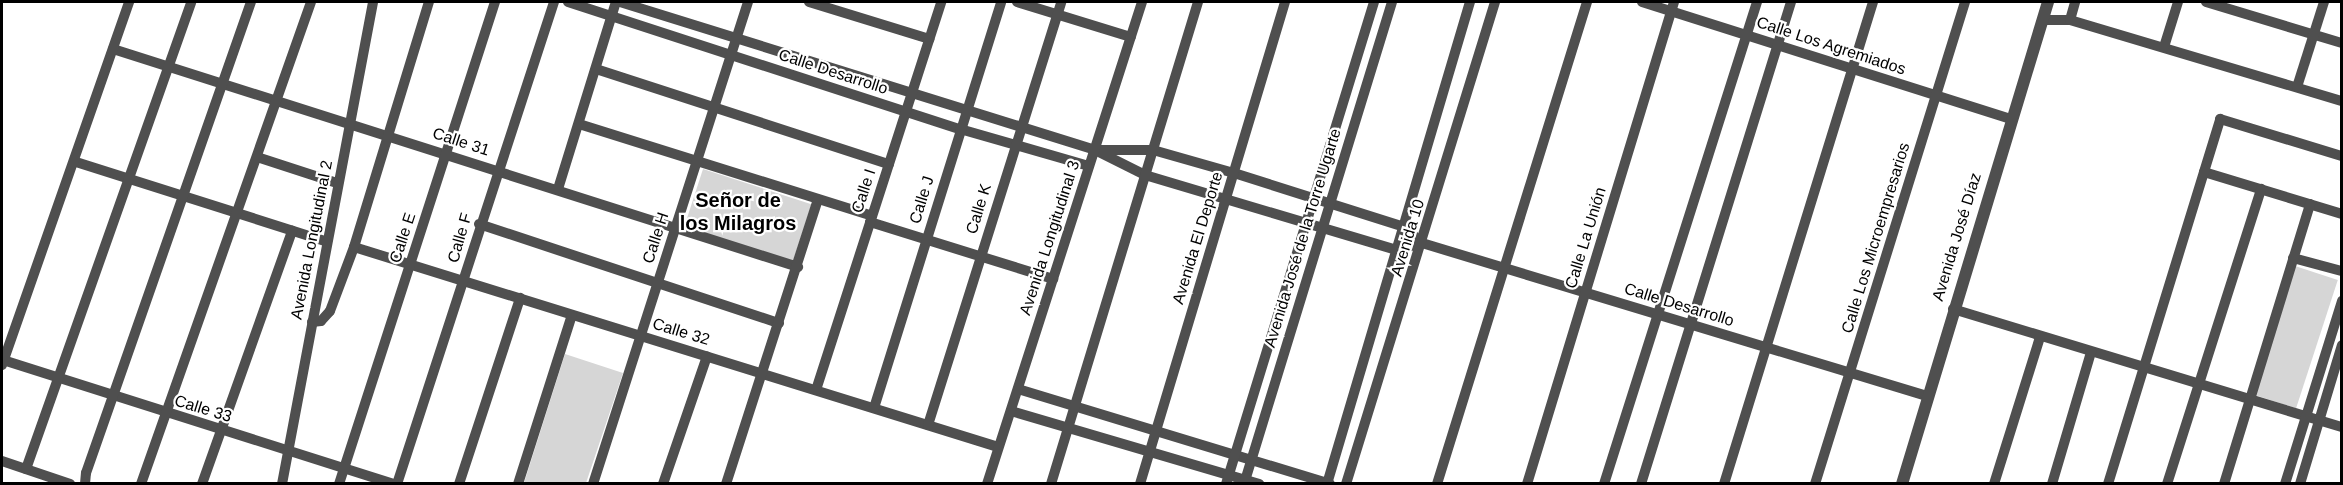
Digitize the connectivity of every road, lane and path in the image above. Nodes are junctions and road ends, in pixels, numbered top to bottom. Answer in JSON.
{"nodes":[{"id":1,"x":129,"y":2,"type":"edge"},
{"id":2,"x":191,"y":2,"type":"edge"},
{"id":3,"x":251,"y":2,"type":"edge"},
{"id":4,"x":311,"y":2,"type":"edge"},
{"id":5,"x":373,"y":2,"type":"edge"},
{"id":6,"x":429,"y":2,"type":"edge"},
{"id":7,"x":495,"y":2,"type":"edge"},
{"id":8,"x":554,"y":2,"type":"edge"},
{"id":9,"x":568,"y":2,"type":"edge"},
{"id":10,"x":616,"y":2,"type":"edge"},
{"id":11,"x":620,"y":2,"type":"edge"},
{"id":12,"x":748,"y":2,"type":"edge"},
{"id":13,"x":809,"y":2,"type":"edge"},
{"id":14,"x":941,"y":2,"type":"edge"},
{"id":15,"x":1001,"y":2,"type":"edge"},
{"id":16,"x":1017,"y":2,"type":"edge"},
{"id":17,"x":1061,"y":2,"type":"edge"},
{"id":18,"x":1142,"y":2,"type":"edge"},
{"id":19,"x":1198,"y":2,"type":"edge"},
{"id":20,"x":1285,"y":2,"type":"edge"},
{"id":21,"x":1374,"y":2,"type":"edge"},
{"id":22,"x":1392,"y":2,"type":"edge"},
{"id":23,"x":1470,"y":2,"type":"edge"},
{"id":24,"x":1495,"y":2,"type":"edge"},
{"id":25,"x":1587,"y":2,"type":"edge"},
{"id":26,"x":1642,"y":2,"type":"edge"},
{"id":27,"x":1757,"y":2,"type":"edge"},
{"id":28,"x":1791,"y":2,"type":"edge"},
{"id":29,"x":1873,"y":2,"type":"edge"},
{"id":30,"x":1965,"y":2,"type":"edge"},
{"id":31,"x":2048,"y":2,"type":"edge"},
{"id":32,"x":2075,"y":2,"type":"edge"},
{"id":33,"x":2178,"y":2,"type":"edge"},
{"id":34,"x":2206,"y":2,"type":"edge"},
{"id":35,"x":2324,"y":2,"type":"edge"},
{"id":36,"x":1673,"y":6,"type":"edge"},
{"id":37,"x":1057,"y":14,"type":"junction"},
{"id":38,"x":612,"y":15,"type":"junction"},
{"id":39,"x":2043,"y":20,"type":"junction"},
{"id":40,"x":2070,"y":20,"type":"junction"},
{"id":41,"x":2314,"y":34,"type":"junction"},
{"id":42,"x":1747,"y":35,"type":"junction"},
{"id":43,"x":1131,"y":37,"type":"junction"},
{"id":44,"x":736,"y":39,"type":"junction"},
{"id":45,"x":929,"y":39,"type":"junction"},
{"id":46,"x":2342,"y":43,"type":"edge"},
{"id":47,"x":1778,"y":45,"type":"junction"},
{"id":48,"x":2164,"y":47,"type":"junction"},
{"id":49,"x":113,"y":49,"type":"junction"},
{"id":50,"x":731,"y":55,"type":"junction"},
{"id":51,"x":169,"y":68,"type":"junction"},
{"id":52,"x":1852,"y":68,"type":"junction"},
{"id":53,"x":596,"y":69,"type":"junction"},
{"id":54,"x":222,"y":84,"type":"junction"},
{"id":55,"x":2296,"y":87,"type":"junction"},
{"id":56,"x":911,"y":93,"type":"junction"},
{"id":57,"x":1937,"y":95,"type":"junction"},
{"id":58,"x":275,"y":101,"type":"junction"},
{"id":59,"x":2342,"y":101,"type":"edge"},
{"id":60,"x":714,"y":108,"type":"junction"},
{"id":61,"x":965,"y":110,"type":"junction"},
{"id":62,"x":906,"y":112,"type":"junction"},
{"id":63,"x":2010,"y":118,"type":"junction"},
{"id":64,"x":579,"y":124,"type":"junction"},
{"id":65,"x":349,"y":125,"type":"junction"},
{"id":66,"x":1020,"y":127,"type":"junction"},
{"id":67,"x":960,"y":129,"type":"junction"},
{"id":68,"x":390,"y":135,"type":"junction"},
{"id":69,"x":1015,"y":144,"type":"junction"},
{"id":70,"x":1095,"y":150,"type":"junction"},
{"id":71,"x":1153,"y":150,"type":"junction"},
{"id":72,"x":446,"y":154,"type":"junction"},
{"id":73,"x":2342,"y":156,"type":"edge"},
{"id":74,"x":257,"y":157,"type":"junction"},
{"id":75,"x":697,"y":161,"type":"junction"},
{"id":76,"x":75,"y":162,"type":"junction"},
{"id":77,"x":889,"y":164,"type":"junction"},
{"id":78,"x":1089,"y":166,"type":"junction"},
{"id":79,"x":498,"y":169,"type":"junction"},
{"id":80,"x":2204,"y":172,"type":"junction"},
{"id":81,"x":1234,"y":173,"type":"junction"},
{"id":82,"x":1145,"y":175,"type":"junction"},
{"id":83,"x":128,"y":179,"type":"junction"},
{"id":84,"x":337,"y":183,"type":"junction"},
{"id":85,"x":558,"y":189,"type":"junction"},
{"id":86,"x":2261,"y":189,"type":"junction"},
{"id":87,"x":182,"y":196,"type":"junction"},
{"id":88,"x":1312,"y":198,"type":"junction"},
{"id":89,"x":1226,"y":199,"type":"junction"},
{"id":90,"x":818,"y":200,"type":"junction"},
{"id":91,"x":1329,"y":203,"type":"junction"},
{"id":92,"x":2310,"y":204,"type":"junction"},
{"id":93,"x":237,"y":213,"type":"junction"},
{"id":94,"x":2342,"y":214,"type":"edge"},
{"id":95,"x":871,"y":219,"type":"junction"},
{"id":96,"x":1305,"y":222,"type":"junction"},
{"id":97,"x":479,"y":224,"type":"junction"},
{"id":98,"x":1321,"y":227,"type":"junction"},
{"id":99,"x":1404,"y":227,"type":"junction"},
{"id":100,"x":675,"y":228,"type":"junction"},
{"id":101,"x":292,"y":231,"type":"junction"},
{"id":102,"x":926,"y":239,"type":"junction"},
{"id":103,"x":325,"y":242,"type":"junction"},
{"id":104,"x":1422,"y":243,"type":"junction"},
{"id":105,"x":354,"y":247,"type":"junction"},
{"id":106,"x":1397,"y":249,"type":"junction"},
{"id":107,"x":980,"y":256,"type":"junction"},
{"id":108,"x":2293,"y":258,"type":"junction"},
{"id":109,"x":410,"y":264,"type":"junction"},
{"id":110,"x":798,"y":267,"type":"junction"},
{"id":111,"x":1504,"y":268,"type":"junction"},
{"id":112,"x":2342,"y":271,"type":"edge"},
{"id":113,"x":1053,"y":279,"type":"junction"},
{"id":114,"x":463,"y":281,"type":"junction"},
{"id":115,"x":657,"y":283,"type":"junction"},
{"id":116,"x":1585,"y":292,"type":"junction"},
{"id":117,"x":520,"y":298,"type":"junction"},
{"id":118,"x":2342,"y":301,"type":"edge"},
{"id":119,"x":1953,"y":309,"type":"junction"},
{"id":120,"x":1658,"y":314,"type":"junction"},
{"id":121,"x":572,"y":315,"type":"junction"},
{"id":122,"x":312,"y":322,"type":"junction"},
{"id":123,"x":779,"y":323,"type":"junction"},
{"id":124,"x":1690,"y":324,"type":"junction"},
{"id":125,"x":640,"y":336,"type":"junction"},
{"id":126,"x":2040,"y":337,"type":"junction"},
{"id":127,"x":2342,"y":345,"type":"edge"},
{"id":128,"x":1766,"y":347,"type":"junction"},
{"id":129,"x":2091,"y":352,"type":"junction"},
{"id":130,"x":707,"y":356,"type":"junction"},
{"id":131,"x":2,"y":363,"type":"edge"},
{"id":132,"x":2144,"y":368,"type":"junction"},
{"id":133,"x":1850,"y":372,"type":"junction"},
{"id":134,"x":761,"y":373,"type":"junction"},
{"id":135,"x":59,"y":378,"type":"junction"},
{"id":136,"x":2198,"y":384,"type":"junction"},
{"id":137,"x":1018,"y":389,"type":"junction"},
{"id":138,"x":816,"y":390,"type":"junction"},
{"id":139,"x":113,"y":395,"type":"junction"},
{"id":140,"x":1927,"y":396,"type":"junction"},
{"id":141,"x":2250,"y":400,"type":"junction"},
{"id":142,"x":1073,"y":406,"type":"junction"},
{"id":143,"x":874,"y":408,"type":"junction"},
{"id":144,"x":1011,"y":411,"type":"junction"},
{"id":145,"x":165,"y":414,"type":"junction"},
{"id":146,"x":2306,"y":417,"type":"junction"},
{"id":147,"x":2319,"y":421,"type":"junction"},
{"id":148,"x":928,"y":425,"type":"junction"},
{"id":149,"x":2342,"y":427,"type":"edge"},
{"id":150,"x":1067,"y":428,"type":"junction"},
{"id":151,"x":220,"y":431,"type":"junction"},
{"id":152,"x":1156,"y":431,"type":"junction"},
{"id":153,"x":999,"y":447,"type":"junction"},
{"id":154,"x":290,"y":449,"type":"junction"},
{"id":155,"x":1149,"y":453,"type":"junction"},
{"id":156,"x":1235,"y":453,"type":"junction"},
{"id":157,"x":1252,"y":458,"type":"junction"},
{"id":158,"x":2,"y":461,"type":"edge"},
{"id":159,"x":344,"y":467,"type":"junction"},
{"id":160,"x":26,"y":469,"type":"junction"},
{"id":161,"x":1228,"y":479,"type":"edge"},
{"id":162,"x":1245,"y":482,"type":"edge"},
{"id":163,"x":70,"y":483,"type":"edge"},
{"id":164,"x":85,"y":483,"type":"edge"},
{"id":165,"x":141,"y":483,"type":"edge"},
{"id":166,"x":202,"y":483,"type":"edge"},
{"id":167,"x":282,"y":483,"type":"edge"},
{"id":168,"x":339,"y":483,"type":"edge"},
{"id":169,"x":396,"y":483,"type":"edge"},
{"id":170,"x":459,"y":483,"type":"edge"},
{"id":171,"x":518,"y":483,"type":"edge"},
{"id":172,"x":592,"y":483,"type":"edge"},
{"id":173,"x":663,"y":483,"type":"edge"},
{"id":174,"x":726,"y":483,"type":"edge"},
{"id":175,"x":987,"y":483,"type":"edge"},
{"id":176,"x":1051,"y":483,"type":"edge"},
{"id":177,"x":1140,"y":483,"type":"edge"},
{"id":178,"x":1259,"y":483,"type":"edge"},
{"id":179,"x":1328,"y":483,"type":"edge"},
{"id":180,"x":1346,"y":483,"type":"edge"},
{"id":181,"x":1437,"y":483,"type":"edge"},
{"id":182,"x":1527,"y":483,"type":"edge"},
{"id":183,"x":1604,"y":483,"type":"edge"},
{"id":184,"x":1641,"y":483,"type":"edge"},
{"id":185,"x":1724,"y":483,"type":"edge"},
{"id":186,"x":1815,"y":483,"type":"edge"},
{"id":187,"x":1902,"y":483,"type":"edge"},
{"id":188,"x":1994,"y":483,"type":"edge"},
{"id":189,"x":2052,"y":483,"type":"edge"},
{"id":190,"x":2108,"y":483,"type":"edge"},
{"id":191,"x":2167,"y":483,"type":"edge"},
{"id":192,"x":2224,"y":483,"type":"edge"},
{"id":193,"x":2285,"y":483,"type":"edge"},
{"id":194,"x":2300,"y":483,"type":"edge"}],
"edges":[{"from":1,"to":49,"type":"street"},
{"from":2,"to":51,"type":"street"},
{"from":3,"to":54,"type":"street"},
{"from":4,"to":58,"type":"street"},
{"from":5,"to":65,"type":"street","name":"Avenida Longitudinal 2"},
{"from":6,"to":68,"type":"street"},
{"from":7,"to":72,"type":"street","name":"Calle E"},
{"from":8,"to":79,"type":"street","name":"Calle F"},
{"from":9,"to":38,"type":"street","name":"Calle Desarrollo"},
{"from":10,"to":38,"type":"street"},
{"from":11,"to":44,"type":"street","name":"Calle Desarrollo"},
{"from":12,"to":44,"type":"street","name":"Calle H"},
{"from":13,"to":45,"type":"street"},
{"from":14,"to":45,"type":"street","name":"Calle I"},
{"from":15,"to":61,"type":"street","name":"Calle J"},
{"from":16,"to":37,"type":"street"},
{"from":17,"to":37,"type":"street","name":"Calle K"},
{"from":18,"to":43,"type":"street","name":"Avenida Longitudinal 3"},
{"from":19,"to":71,"type":"street"},
{"from":20,"to":81,"type":"street","name":"Avenida El Deporte"},
{"from":21,"to":88,"type":"street","name":"Avenida José de la Torre Ugarte"},
{"from":22,"to":91,"type":"street","name":"Avenida José de la Torre Ugarte"},
{"from":23,"to":99,"type":"street","name":"Avenida 10"},
{"from":24,"to":104,"type":"street","name":"Avenida 10"},
{"from":25,"to":111,"type":"street"},
{"from":26,"to":36,"type":"street","name":"Calle Los Agremiados"},
{"from":27,"to":42,"type":"street"},
{"from":28,"to":47,"type":"street"},
{"from":29,"to":52,"type":"street"},
{"from":30,"to":57,"type":"street","name":"Calle Los Microempresarios"},
{"from":31,"to":39,"type":"street","name":"Avenida José Díaz"},
{"from":32,"to":40,"type":"street"},
{"from":33,"to":48,"type":"street"},
{"from":34,"to":41,"type":"street"},
{"from":35,"to":41,"type":"street"},
{"from":36,"to":42,"type":"street","name":"Calle Los Agremiados"},
{"from":36,"to":116,"type":"street","name":"Calle La Unión"},
{"from":37,"to":43,"type":"street"},
{"from":37,"to":66,"type":"street","name":"Calle K"},
{"from":38,"to":50,"type":"street","name":"Calle Desarrollo"},
{"from":38,"to":53,"type":"street"},
{"from":39,"to":40,"type":"street"},
{"from":39,"to":63,"type":"street","name":"Avenida José Díaz"},
{"from":40,"to":48,"type":"street"},
{"from":41,"to":46,"type":"street"},
{"from":41,"to":55,"type":"street"},
{"from":42,"to":47,"type":"street","name":"Calle Los Agremiados"},
{"from":42,"to":120,"type":"street"},
{"from":43,"to":70,"type":"street","name":"Avenida Longitudinal 3"},
{"from":44,"to":50,"type":"street","name":"Calle H"},
{"from":44,"to":56,"type":"street","name":"Calle Desarrollo"},
{"from":45,"to":56,"type":"street","name":"Calle I"},
{"from":47,"to":52,"type":"street","name":"Calle Los Agremiados"},
{"from":47,"to":124,"type":"street"},
{"from":48,"to":55,"type":"street"},
{"from":49,"to":51,"type":"street","name":"Calle 31"},
{"from":49,"to":76,"type":"street"},
{"from":50,"to":60,"type":"street","name":"Calle H"},
{"from":50,"to":62,"type":"street","name":"Calle Desarrollo"},
{"from":51,"to":54,"type":"street","name":"Calle 31"},
{"from":51,"to":83,"type":"street"},
{"from":52,"to":57,"type":"street","name":"Calle Los Agremiados"},
{"from":52,"to":128,"type":"street"},
{"from":53,"to":60,"type":"street"},
{"from":53,"to":64,"type":"street"},
{"from":54,"to":58,"type":"street","name":"Calle 31"},
{"from":54,"to":87,"type":"street"},
{"from":55,"to":59,"type":"street"},
{"from":56,"to":61,"type":"street","name":"Calle Desarrollo"},
{"from":56,"to":62,"type":"street","name":"Calle I"},
{"from":57,"to":63,"type":"street","name":"Calle Los Agremiados"},
{"from":57,"to":133,"type":"street","name":"Calle Los Microempresarios"},
{"from":58,"to":65,"type":"street","name":"Calle 31"},
{"from":58,"to":74,"type":"street"},
{"from":60,"to":75,"type":"street","name":"Calle H"},
{"from":60,"to":77,"type":"street"},
{"from":61,"to":66,"type":"street","name":"Calle Desarrollo"},
{"from":61,"to":67,"type":"street","name":"Calle J"},
{"from":62,"to":67,"type":"street","name":"Calle Desarrollo"},
{"from":62,"to":77,"type":"street","name":"Calle I"},
{"from":63,"to":119,"type":"street","name":"Avenida José Díaz"},
{"from":64,"to":75,"type":"street"},
{"from":64,"to":85,"type":"street"},
{"from":65,"to":68,"type":"street","name":"Calle 31"},
{"from":65,"to":84,"type":"street","name":"Avenida Longitudinal 2"},
{"from":66,"to":69,"type":"street","name":"Calle K"},
{"from":66,"to":70,"type":"street","name":"Calle Desarrollo"},
{"from":67,"to":69,"type":"street","name":"Calle Desarrollo"},
{"from":67,"to":102,"type":"street","name":"Calle J"},
{"from":68,"to":72,"type":"street","name":"Calle 31"},
{"from":68,"to":105,"type":"street"},
{"from":69,"to":78,"type":"street","name":"Calle Desarrollo"},
{"from":69,"to":107,"type":"street","name":"Calle K"},
{"from":70,"to":71,"type":"street","name":"Calle Desarrollo"},
{"from":70,"to":78,"type":"street","name":"Avenida Longitudinal 3"},
{"from":70,"to":82,"type":"street","name":"Calle Desarrollo"},
{"from":71,"to":81,"type":"street","name":"Calle Desarrollo"},
{"from":71,"to":82,"type":"street"},
{"from":72,"to":79,"type":"street","name":"Calle 31"},
{"from":72,"to":109,"type":"street","name":"Calle E"},
{"from":73,"to":80,"type":"street"},
{"from":74,"to":84,"type":"street"},
{"from":74,"to":93,"type":"street"},
{"from":75,"to":90,"type":"street"},
{"from":75,"to":100,"type":"street","name":"Calle H"},
{"from":76,"to":83,"type":"street"},
{"from":76,"to":131,"type":"street"},
{"from":77,"to":95,"type":"street","name":"Calle I"},
{"from":78,"to":113,"type":"street","name":"Avenida Longitudinal 3"},
{"from":79,"to":85,"type":"street","name":"Calle 31"},
{"from":79,"to":97,"type":"street","name":"Calle F"},
{"from":80,"to":86,"type":"street"},
{"from":80,"to":132,"type":"street"},
{"from":81,"to":88,"type":"street","name":"Calle Desarrollo"},
{"from":81,"to":89,"type":"street","name":"Avenida El Deporte"},
{"from":82,"to":89,"type":"street","name":"Calle Desarrollo"},
{"from":82,"to":142,"type":"street"},
{"from":83,"to":87,"type":"street"},
{"from":83,"to":135,"type":"street"},
{"from":84,"to":103,"type":"street","name":"Avenida Longitudinal 2"},
{"from":85,"to":100,"type":"street","name":"Calle 31"},
{"from":86,"to":92,"type":"street"},
{"from":86,"to":136,"type":"street"},
{"from":87,"to":93,"type":"street"},
{"from":87,"to":139,"type":"street"},
{"from":88,"to":91,"type":"street","name":"Calle Desarrollo"},
{"from":88,"to":96,"type":"street","name":"Avenida José de la Torre Ugarte"},
{"from":89,"to":96,"type":"street","name":"Calle Desarrollo"},
{"from":89,"to":152,"type":"street","name":"Avenida El Deporte"},
{"from":90,"to":95,"type":"street"},
{"from":90,"to":110,"type":"street"},
{"from":91,"to":98,"type":"street","name":"Avenida José de la Torre Ugarte"},
{"from":91,"to":99,"type":"street","name":"Calle Desarrollo"},
{"from":92,"to":94,"type":"street"},
{"from":92,"to":108,"type":"street"},
{"from":93,"to":101,"type":"street"},
{"from":93,"to":145,"type":"street"},
{"from":95,"to":102,"type":"street"},
{"from":95,"to":138,"type":"street","name":"Calle I"},
{"from":96,"to":98,"type":"street","name":"Calle Desarrollo"},
{"from":96,"to":156,"type":"street","name":"Avenida José de la Torre Ugarte"},
{"from":97,"to":114,"type":"street","name":"Calle F"},
{"from":97,"to":115,"type":"street"},
{"from":98,"to":106,"type":"street","name":"Calle Desarrollo"},
{"from":98,"to":157,"type":"street","name":"Avenida José de la Torre Ugarte"},
{"from":99,"to":104,"type":"street","name":"Calle Desarrollo"},
{"from":99,"to":106,"type":"street","name":"Avenida 10"},
{"from":100,"to":110,"type":"street","name":"Calle 31"},
{"from":100,"to":115,"type":"street","name":"Calle H"},
{"from":101,"to":103,"type":"street"},
{"from":101,"to":151,"type":"street"},
{"from":102,"to":107,"type":"street"},
{"from":102,"to":143,"type":"street","name":"Calle J"},
{"from":103,"to":122,"type":"street","name":"Avenida Longitudinal 2"},
{"from":104,"to":106,"type":"street","name":"Calle Desarrollo"},
{"from":104,"to":111,"type":"street","name":"Calle Desarrollo"},
{"from":104,"to":180,"type":"street","name":"Avenida 10"},
{"from":105,"to":109,"type":"street","name":"Calle 32"},
{"from":105,"to":122,"type":"street"},
{"from":106,"to":179,"type":"street","name":"Avenida 10"},
{"from":107,"to":113,"type":"street"},
{"from":107,"to":148,"type":"street","name":"Calle K"},
{"from":108,"to":112,"type":"street"},
{"from":108,"to":141,"type":"street"},
{"from":109,"to":114,"type":"street","name":"Calle 32"},
{"from":109,"to":159,"type":"street","name":"Calle E"},
{"from":110,"to":123,"type":"street"},
{"from":111,"to":116,"type":"street","name":"Calle Desarrollo"},
{"from":111,"to":181,"type":"street"},
{"from":113,"to":137,"type":"street","name":"Avenida Longitudinal 3"},
{"from":114,"to":117,"type":"street","name":"Calle 32"},
{"from":114,"to":169,"type":"street","name":"Calle F"},
{"from":115,"to":123,"type":"street"},
{"from":115,"to":125,"type":"street","name":"Calle H"},
{"from":116,"to":120,"type":"street","name":"Calle Desarrollo"},
{"from":116,"to":182,"type":"street","name":"Calle La Unión"},
{"from":117,"to":121,"type":"street","name":"Calle 32"},
{"from":117,"to":170,"type":"street"},
{"from":118,"to":146,"type":"street"},
{"from":119,"to":126,"type":"street"},
{"from":119,"to":140,"type":"street","name":"Avenida José Díaz"},
{"from":120,"to":124,"type":"street","name":"Calle Desarrollo"},
{"from":120,"to":183,"type":"street"},
{"from":121,"to":125,"type":"street","name":"Calle 32"},
{"from":121,"to":171,"type":"street"},
{"from":122,"to":154,"type":"street","name":"Avenida Longitudinal 2"},
{"from":123,"to":134,"type":"street"},
{"from":124,"to":128,"type":"street","name":"Calle Desarrollo"},
{"from":124,"to":184,"type":"street"},
{"from":125,"to":130,"type":"street","name":"Calle 32"},
{"from":125,"to":172,"type":"street","name":"Calle H"},
{"from":126,"to":129,"type":"street"},
{"from":126,"to":188,"type":"street"},
{"from":127,"to":147,"type":"street"},
{"from":128,"to":133,"type":"street","name":"Calle Desarrollo"},
{"from":128,"to":185,"type":"street"},
{"from":129,"to":132,"type":"street"},
{"from":129,"to":189,"type":"street"},
{"from":130,"to":134,"type":"street","name":"Calle 32"},
{"from":130,"to":173,"type":"street"},
{"from":131,"to":135,"type":"street","name":"Calle 33"},
{"from":132,"to":136,"type":"street"},
{"from":132,"to":190,"type":"street"},
{"from":133,"to":140,"type":"street","name":"Calle Desarrollo"},
{"from":133,"to":186,"type":"street","name":"Calle Los Microempresarios"},
{"from":134,"to":138,"type":"street","name":"Calle 32"},
{"from":134,"to":174,"type":"street"},
{"from":135,"to":139,"type":"street","name":"Calle 33"},
{"from":135,"to":160,"type":"street"},
{"from":136,"to":141,"type":"street"},
{"from":136,"to":191,"type":"street"},
{"from":137,"to":142,"type":"street"},
{"from":137,"to":144,"type":"street","name":"Avenida Longitudinal 3"},
{"from":138,"to":143,"type":"street","name":"Calle 32"},
{"from":139,"to":145,"type":"street","name":"Calle 33"},
{"from":139,"to":164,"type":"street"},
{"from":140,"to":187,"type":"street","name":"Avenida José Díaz"},
{"from":141,"to":146,"type":"street"},
{"from":141,"to":192,"type":"street"},
{"from":142,"to":150,"type":"street"},
{"from":142,"to":152,"type":"street"},
{"from":143,"to":148,"type":"street","name":"Calle 32"},
{"from":144,"to":150,"type":"street"},
{"from":144,"to":153,"type":"street","name":"Avenida Longitudinal 3"},
{"from":145,"to":151,"type":"street","name":"Calle 33"},
{"from":145,"to":165,"type":"street"},
{"from":146,"to":147,"type":"street"},
{"from":146,"to":193,"type":"street"},
{"from":147,"to":149,"type":"street"},
{"from":147,"to":194,"type":"street"},
{"from":148,"to":153,"type":"street","name":"Calle 32"},
{"from":150,"to":155,"type":"street"},
{"from":150,"to":176,"type":"street"},
{"from":151,"to":154,"type":"street","name":"Calle 33"},
{"from":151,"to":166,"type":"street"},
{"from":152,"to":155,"type":"street","name":"Avenida El Deporte"},
{"from":152,"to":156,"type":"street"},
{"from":153,"to":175,"type":"street","name":"Avenida Longitudinal 3"},
{"from":154,"to":159,"type":"street","name":"Calle 33"},
{"from":154,"to":167,"type":"street","name":"Avenida Longitudinal 2"},
{"from":155,"to":161,"type":"street"},
{"from":155,"to":177,"type":"street","name":"Avenida El Deporte"},
{"from":156,"to":157,"type":"street"},
{"from":156,"to":161,"type":"street","name":"Avenida José de la Torre Ugarte"},
{"from":157,"to":162,"type":"street","name":"Avenida José de la Torre Ugarte"},
{"from":157,"to":179,"type":"street"},
{"from":158,"to":160,"type":"street"},
{"from":159,"to":168,"type":"street","name":"Calle E"},
{"from":159,"to":169,"type":"street","name":"Calle 33"},
{"from":160,"to":163,"type":"street"},
{"from":161,"to":162,"type":"street"},
{"from":162,"to":178,"type":"street"}]}
